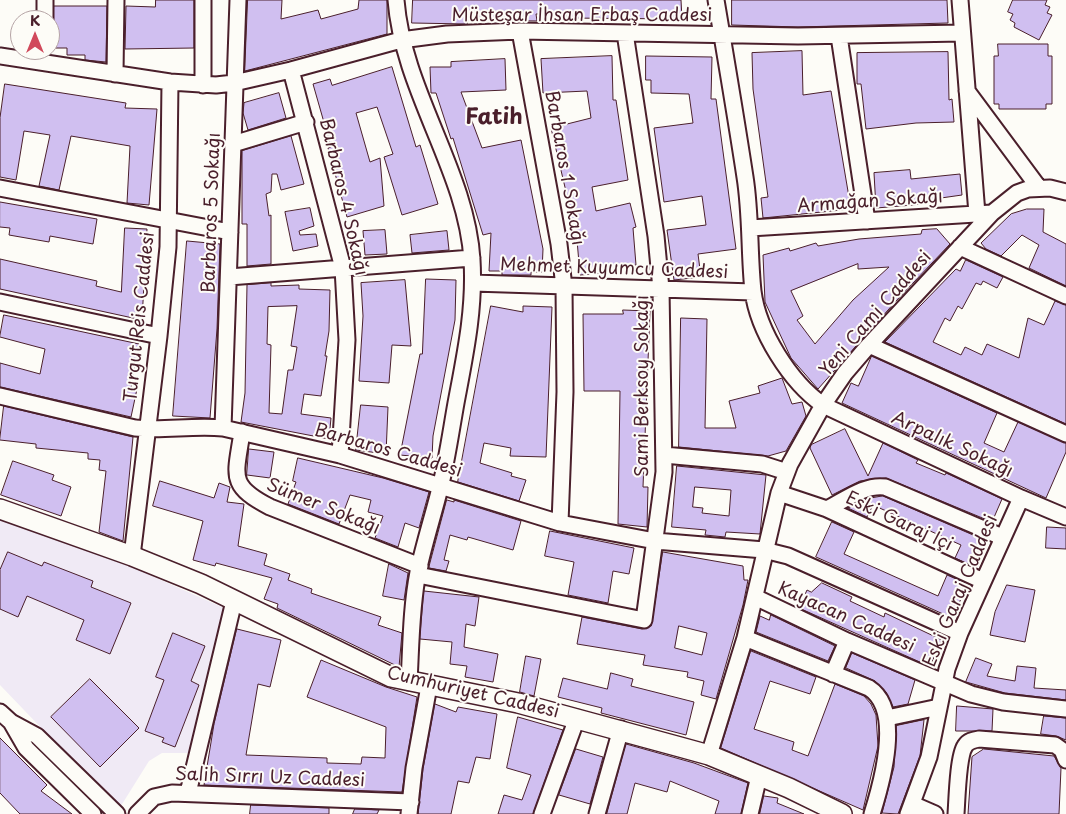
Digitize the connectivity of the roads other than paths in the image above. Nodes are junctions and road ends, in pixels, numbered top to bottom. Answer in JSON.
{"nodes":[{"id":1,"x":116,"y":0,"type":"edge"},
{"id":2,"x":203,"y":0,"type":"edge"},
{"id":3,"x":238,"y":0,"type":"edge"},
{"id":4,"x":396,"y":0,"type":"edge"},
{"id":5,"x":716,"y":0,"type":"edge"},
{"id":6,"x":960,"y":0,"type":"edge"},
{"id":7,"x":520,"y":31,"type":"junction"},
{"id":8,"x":625,"y":33,"type":"junction"},
{"id":9,"x":962,"y":33,"type":"junction"},
{"id":10,"x":722,"y":35,"type":"junction"},
{"id":11,"x":839,"y":36,"type":"junction"},
{"id":12,"x":401,"y":40,"type":"junction"},
{"id":13,"x":57,"y":60,"type":"edge"},
{"id":14,"x":291,"y":70,"type":"junction"},
{"id":15,"x":115,"y":74,"type":"junction"},
{"id":16,"x":170,"y":82,"type":"junction"},
{"id":17,"x":234,"y":83,"type":"junction"},
{"id":18,"x":203,"y":85,"type":"junction"},
{"id":19,"x":966,"y":90,"type":"junction"},
{"id":20,"x":306,"y":122,"type":"junction"},
{"id":21,"x":233,"y":144,"type":"junction"},
{"id":22,"x":0,"y":188,"type":"edge"},
{"id":23,"x":1039,"y":188,"type":"junction"},
{"id":24,"x":1066,"y":192,"type":"edge"},
{"id":25,"x":992,"y":213,"type":"junction"},
{"id":26,"x":977,"y":214,"type":"junction"},
{"id":27,"x":867,"y":220,"type":"junction"},
{"id":28,"x":169,"y":221,"type":"junction"},
{"id":29,"x":750,"y":228,"type":"junction"},
{"id":30,"x":230,"y":232,"type":"junction"},
{"id":31,"x":960,"y":247,"type":"junction"},
{"id":32,"x":472,"y":258,"type":"junction"},
{"id":33,"x":343,"y":268,"type":"junction"},
{"id":34,"x":229,"y":277,"type":"junction"},
{"id":35,"x":473,"y":284,"type":"junction"},
{"id":36,"x":564,"y":287,"type":"junction"},
{"id":37,"x":661,"y":289,"type":"junction"},
{"id":38,"x":753,"y":292,"type":"junction"},
{"id":39,"x":1066,"y":296,"type":"edge"},
{"id":40,"x":0,"y":302,"type":"edge"},
{"id":41,"x":159,"y":336,"type":"junction"},
{"id":42,"x":869,"y":345,"type":"junction"},
{"id":43,"x":0,"y":396,"type":"edge"},
{"id":44,"x":823,"y":405,"type":"junction"},
{"id":45,"x":223,"y":428,"type":"junction"},
{"id":46,"x":147,"y":429,"type":"junction"},
{"id":47,"x":242,"y":432,"type":"junction"},
{"id":48,"x":1066,"y":434,"type":"edge"},
{"id":49,"x":340,"y":455,"type":"junction"},
{"id":50,"x":664,"y":455,"type":"junction"},
{"id":51,"x":786,"y":472,"type":"junction"},
{"id":52,"x":440,"y":485,"type":"junction"},
{"id":53,"x":779,"y":493,"type":"junction"},
{"id":54,"x":1021,"y":498,"type":"junction"},
{"id":55,"x":0,"y":509,"type":"edge"},
{"id":56,"x":827,"y":509,"type":"junction"},
{"id":57,"x":1066,"y":516,"type":"edge"},
{"id":58,"x":560,"y":523,"type":"junction"},
{"id":59,"x":1002,"y":538,"type":"junction"},
{"id":60,"x":655,"y":541,"type":"junction"},
{"id":61,"x":764,"y":550,"type":"junction"},
{"id":62,"x":132,"y":556,"type":"junction"},
{"id":63,"x":419,"y":571,"type":"junction"},
{"id":64,"x":982,"y":581,"type":"junction"},
{"id":65,"x":755,"y":597,"type":"junction"},
{"id":66,"x":234,"y":601,"type":"junction"},
{"id":67,"x":644,"y":620,"type":"joint"},
{"id":68,"x":960,"y":633,"type":"junction"},
{"id":69,"x":744,"y":638,"type":"junction"},
{"id":70,"x":847,"y":641,"type":"junction"},
{"id":71,"x":833,"y":674,"type":"junction"},
{"id":72,"x":409,"y":682,"type":"junction"},
{"id":73,"x":943,"y":682,"type":"junction"},
{"id":74,"x":430,"y":686,"type":"junction"},
{"id":75,"x":939,"y":708,"type":"junction"},
{"id":76,"x":1066,"y":709,"type":"edge"},
{"id":77,"x":6,"y":717,"type":"edge"},
{"id":78,"x":577,"y":718,"type":"junction"},
{"id":79,"x":887,"y":718,"type":"junction"},
{"id":80,"x":621,"y":729,"type":"junction"},
{"id":81,"x":709,"y":756,"type":"junction"},
{"id":82,"x":1066,"y":760,"type":"edge"},
{"id":83,"x":759,"y":776,"type":"junction"},
{"id":84,"x":188,"y":793,"type":"junction"},
{"id":85,"x":410,"y":808,"type":"edge"},
{"id":86,"x":78,"y":809,"type":"edge"},
{"id":87,"x":910,"y":809,"type":"edge"},
{"id":88,"x":93,"y":814,"type":"edge"},
{"id":89,"x":117,"y":814,"type":"edge"},
{"id":90,"x":136,"y":814,"type":"edge"},
{"id":91,"x":542,"y":814,"type":"edge"},
{"id":92,"x":597,"y":814,"type":"edge"},
{"id":93,"x":750,"y":814,"type":"edge"},
{"id":94,"x":842,"y":814,"type":"edge"},
{"id":95,"x":872,"y":814,"type":"edge"},
{"id":96,"x":935,"y":814,"type":"edge"},
{"id":97,"x":956,"y":814,"type":"edge"}],
"edges":[{"from":1,"to":15,"type":"street"},
{"from":2,"to":18,"type":"street"},
{"from":3,"to":17,"type":"street","name":"Barbaros 5 Sokağı"},
{"from":4,"to":12,"type":"street"},
{"from":5,"to":10,"type":"street","name":"Arpalık Sokağı"},
{"from":6,"to":9,"type":"street"},
{"from":7,"to":8,"type":"street","name":"Müsteşar İhsan Erbaş Caddesi"},
{"from":7,"to":12,"type":"street","name":"Müsteşar İhsan Erbaş Caddesi"},
{"from":7,"to":36,"type":"street","name":"Barbaros 1 Sokağı"},
{"from":8,"to":10,"type":"street","name":"Müsteşar İhsan Erbaş Caddesi"},
{"from":8,"to":37,"type":"street","name":"Sami Berksoy Sokağı"},
{"from":9,"to":11,"type":"street","name":"Müsteşar İhsan Erbaş Caddesi"},
{"from":9,"to":19,"type":"street"},
{"from":10,"to":11,"type":"street","name":"Müsteşar İhsan Erbaş Caddesi"},
{"from":10,"to":29,"type":"street","name":"Arpalık Sokağı"},
{"from":11,"to":27,"type":"street"},
{"from":12,"to":14,"type":"street","name":"Müsteşar İhsan Erbaş Caddesi"},
{"from":12,"to":32,"type":"street"},
{"from":13,"to":15,"type":"street","name":"Müsteşar İhsan Erbaş Caddesi"},
{"from":14,"to":17,"type":"street","name":"Müsteşar İhsan Erbaş Caddesi"},
{"from":14,"to":20,"type":"street","name":"Barbaros 4 Sokağı"},
{"from":15,"to":16,"type":"street","name":"Müsteşar İhsan Erbaş Caddesi"},
{"from":16,"to":18,"type":"street","name":"Müsteşar İhsan Erbaş Caddesi"},
{"from":16,"to":28,"type":"street","name":"Turgut Reis Caddesi"},
{"from":17,"to":18,"type":"street","name":"Müsteşar İhsan Erbaş Caddesi"},
{"from":17,"to":21,"type":"street","name":"Barbaros 5 Sokağı"},
{"from":19,"to":23,"type":"street"},
{"from":19,"to":26,"type":"street"},
{"from":20,"to":21,"type":"street"},
{"from":20,"to":33,"type":"street","name":"Barbaros 4 Sokağı"},
{"from":21,"to":30,"type":"street","name":"Barbaros 5 Sokağı"},
{"from":22,"to":28,"type":"street"},
{"from":23,"to":24,"type":"street","name":"Yeni Cami Caddesi"},
{"from":23,"to":25,"type":"street","name":"Yeni Cami Caddesi"},
{"from":25,"to":26,"type":"street","name":"Armağan Sokağı"},
{"from":25,"to":31,"type":"street","name":"Yeni Cami Caddesi"},
{"from":26,"to":27,"type":"street","name":"Armağan Sokağı"},
{"from":27,"to":29,"type":"street","name":"Armağan Sokağı"},
{"from":28,"to":30,"type":"street"},
{"from":28,"to":41,"type":"street","name":"Turgut Reis Caddesi"},
{"from":29,"to":38,"type":"street","name":"Arpalık Sokağı"},
{"from":30,"to":34,"type":"street","name":"Barbaros 5 Sokağı"},
{"from":31,"to":39,"type":"street"},
{"from":31,"to":42,"type":"street","name":"Yeni Cami Caddesi"},
{"from":32,"to":33,"type":"street"},
{"from":32,"to":35,"type":"street"},
{"from":33,"to":34,"type":"street"},
{"from":33,"to":49,"type":"street","name":"Barbaros 4 Sokağı"},
{"from":34,"to":45,"type":"street","name":"Barbaros 5 Sokağı"},
{"from":35,"to":36,"type":"street","name":"Mehmet Kuyumcu Caddesi"},
{"from":35,"to":52,"type":"street"},
{"from":36,"to":37,"type":"street","name":"Mehmet Kuyumcu Caddesi"},
{"from":36,"to":58,"type":"street","name":"Barbaros 1 Sokağı"},
{"from":37,"to":38,"type":"street","name":"Mehmet Kuyumcu Caddesi"},
{"from":37,"to":50,"type":"street","name":"Sami Berksoy Sokağı"},
{"from":38,"to":44,"type":"street","name":"Arpalık Sokağı"},
{"from":40,"to":41,"type":"street"},
{"from":41,"to":46,"type":"street","name":"Turgut Reis Caddesi"},
{"from":42,"to":44,"type":"street","name":"Yeni Cami Caddesi"},
{"from":42,"to":48,"type":"street"},
{"from":43,"to":46,"type":"street","name":"Barbaros Caddesi"},
{"from":44,"to":51,"type":"street","name":"Yeni Cami Caddesi"},
{"from":44,"to":54,"type":"street","name":"Arpalık Sokağı"},
{"from":45,"to":46,"type":"street","name":"Barbaros Caddesi"},
{"from":45,"to":47,"type":"street","name":"Barbaros Caddesi"},
{"from":46,"to":62,"type":"street","name":"Turgut Reis Caddesi"},
{"from":47,"to":49,"type":"street","name":"Barbaros Caddesi"},
{"from":47,"to":63,"type":"street","name":"Sümer Sokağı"},
{"from":49,"to":52,"type":"street","name":"Barbaros Caddesi"},
{"from":50,"to":51,"type":"street"},
{"from":50,"to":60,"type":"street","name":"Sami Berksoy Sokağı"},
{"from":51,"to":53,"type":"street","name":"Yeni Cami Caddesi"},
{"from":52,"to":58,"type":"street","name":"Barbaros Caddesi"},
{"from":52,"to":63,"type":"street"},
{"from":53,"to":56,"type":"street","name":"Eski Garaj İçi"},
{"from":53,"to":61,"type":"street","name":"Yeni Cami Caddesi"},
{"from":54,"to":57,"type":"street","name":"Arpalık Sokağı"},
{"from":54,"to":59,"type":"street","name":"Eski Garaj Caddesi"},
{"from":55,"to":62,"type":"main road","name":"Cumhuriyet Caddesi"},
{"from":56,"to":59,"type":"street"},
{"from":56,"to":64,"type":"street","name":"Eski Garaj İçi"},
{"from":58,"to":60,"type":"street","name":"Barbaros Caddesi"},
{"from":59,"to":64,"type":"street","name":"Eski Garaj Caddesi"},
{"from":60,"to":61,"type":"street","name":"Barbaros Caddesi"},
{"from":60,"to":67,"type":"street","name":"Sami Berksoy Sokağı"},
{"from":61,"to":65,"type":"street","name":"Yeni Cami Caddesi"},
{"from":61,"to":68,"type":"street","name":"Barbaros Caddesi"},
{"from":62,"to":66,"type":"main road","name":"Cumhuriyet Caddesi"},
{"from":63,"to":67,"type":"street","name":"Sümer Sokağı"},
{"from":63,"to":72,"type":"street"},
{"from":64,"to":68,"type":"street","name":"Eski Garaj Caddesi"},
{"from":65,"to":69,"type":"street","name":"Yeni Cami Caddesi"},
{"from":65,"to":70,"type":"street","name":"Kayacan Caddesi"},
{"from":66,"to":72,"type":"main road","name":"Cumhuriyet Caddesi"},
{"from":66,"to":84,"type":"street"},
{"from":68,"to":73,"type":"street","name":"Eski Garaj Caddesi"},
{"from":69,"to":71,"type":"street"},
{"from":69,"to":81,"type":"street","name":"Yeni Cami Caddesi"},
{"from":70,"to":71,"type":"street"},
{"from":70,"to":73,"type":"street","name":"Kayacan Caddesi"},
{"from":71,"to":79,"type":"street"},
{"from":72,"to":74,"type":"main road","name":"Cumhuriyet Caddesi"},
{"from":73,"to":75,"type":"street","name":"Eski Garaj Caddesi"},
{"from":73,"to":76,"type":"street","name":"Kayacan Caddesi"},
{"from":74,"to":78,"type":"main road","name":"Cumhuriyet Caddesi"},
{"from":74,"to":85,"type":"street"},
{"from":75,"to":79,"type":"street"},
{"from":75,"to":87,"type":"street","name":"Eski Garaj Caddesi"},
{"from":77,"to":86,"type":"street"},
{"from":77,"to":89,"type":"street"},
{"from":78,"to":80,"type":"main road","name":"Cumhuriyet Caddesi"},
{"from":78,"to":91,"type":"street"},
{"from":79,"to":95,"type":"street"},
{"from":80,"to":81,"type":"main road","name":"Cumhuriyet Caddesi"},
{"from":80,"to":92,"type":"street"},
{"from":81,"to":83,"type":"main road","name":"Cumhuriyet Caddesi"},
{"from":82,"to":97,"type":"street"},
{"from":83,"to":93,"type":"street"},
{"from":83,"to":94,"type":"main road","name":"Cumhuriyet Caddesi"},
{"from":84,"to":85,"type":"street","name":"Salih Sırrı Uz Caddesi"},
{"from":84,"to":90,"type":"street","name":"Salih Sırrı Uz Caddesi"},
{"from":86,"to":88,"type":"street"},
{"from":87,"to":96,"type":"street"}]}
